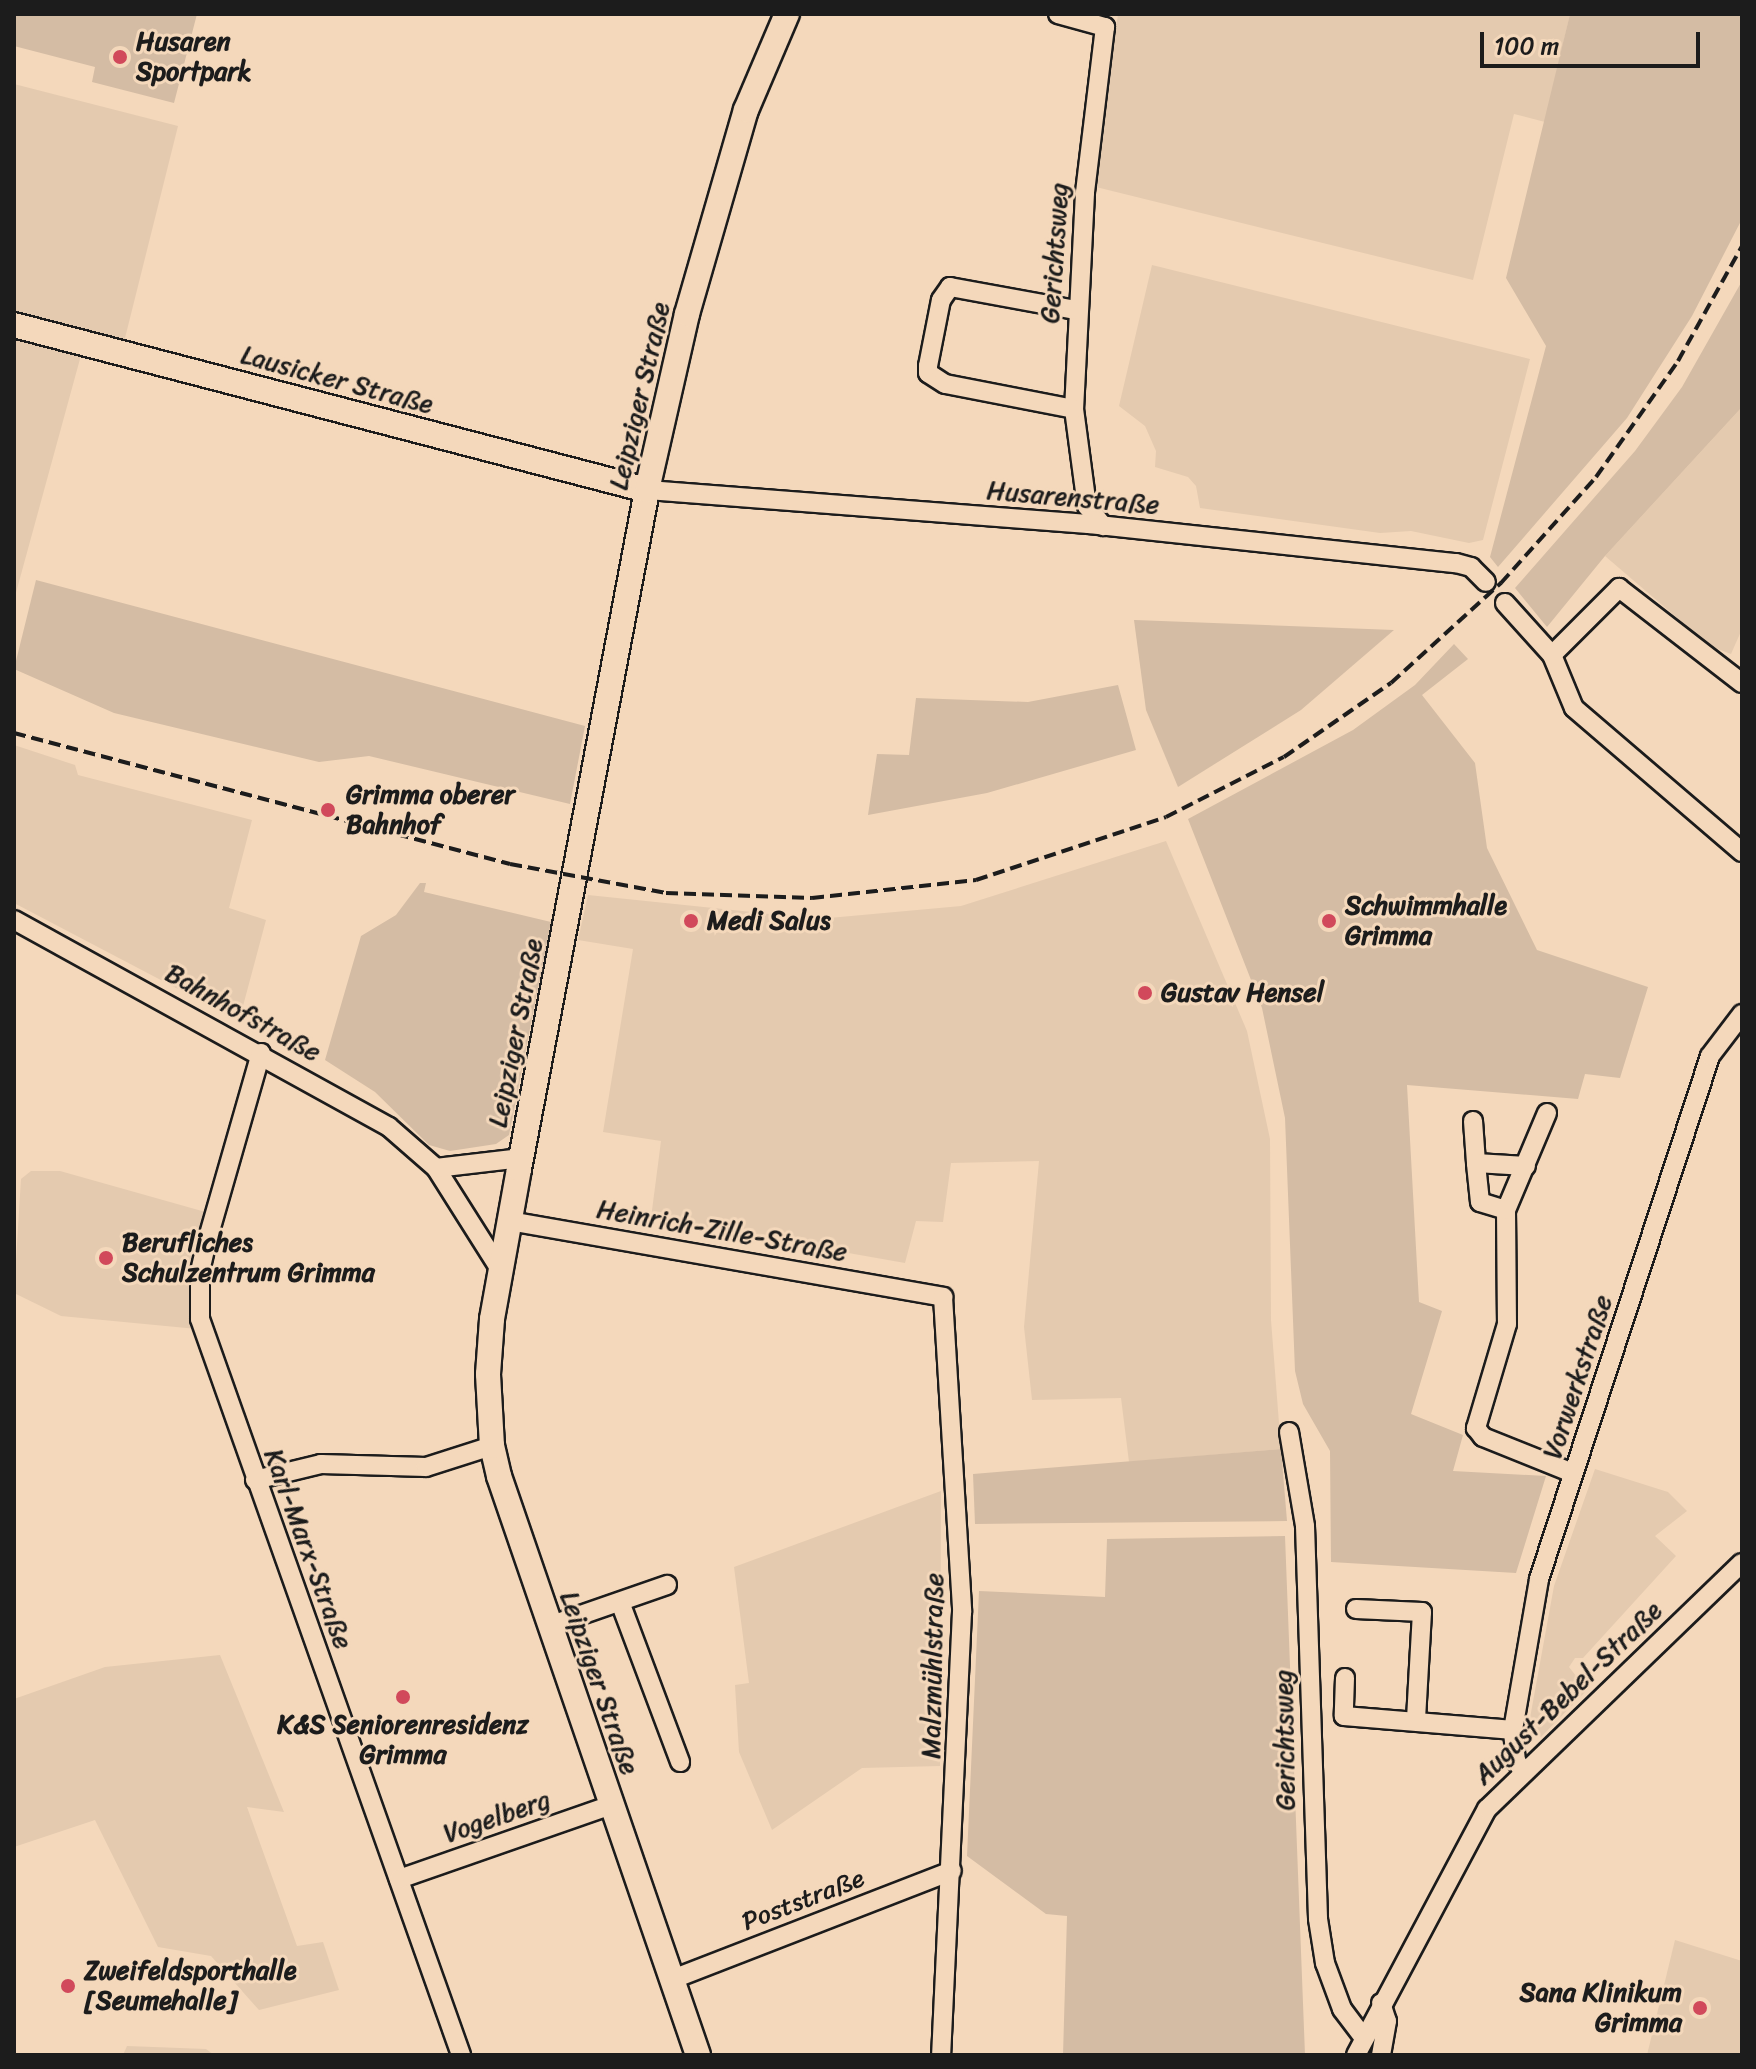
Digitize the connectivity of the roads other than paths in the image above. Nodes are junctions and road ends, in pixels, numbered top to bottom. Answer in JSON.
{"nodes":[{"id":1,"x":787,"y":14,"type":"edge"},
{"id":2,"x":1058,"y":14,"type":"edge"},
{"id":3,"x":1075,"y":310,"type":"junction"},
{"id":4,"x":14,"y":325,"type":"edge"},
{"id":5,"x":1074,"y":409,"type":"junction"},
{"id":6,"x":647,"y":490,"type":"junction"},
{"id":7,"x":1103,"y":526,"type":"junction"},
{"id":8,"x":1486,"y":582,"type":"dead end"},
{"id":9,"x":1505,"y":603,"type":"dead end"},
{"id":10,"x":1552,"y":655,"type":"junction"},
{"id":11,"x":1742,"y":683,"type":"edge"},
{"id":12,"x":1742,"y":852,"type":"edge"},
{"id":13,"x":14,"y":920,"type":"edge"},
{"id":14,"x":1742,"y":1014,"type":"edge"},
{"id":15,"x":261,"y":1053,"type":"junction"},
{"id":16,"x":1547,"y":1113,"type":"dead end"},
{"id":17,"x":1473,"y":1121,"type":"dead end"},
{"id":18,"x":521,"y":1158,"type":"junction"},
{"id":19,"x":1476,"y":1163,"type":"junction"},
{"id":20,"x":1526,"y":1166,"type":"junction"},
{"id":21,"x":436,"y":1168,"type":"junction"},
{"id":22,"x":1506,"y":1210,"type":"junction"},
{"id":23,"x":509,"y":1221,"type":"junction"},
{"id":24,"x":501,"y":1271,"type":"junction"},
{"id":25,"x":925,"y":1291,"type":"joint"},
{"id":26,"x":1289,"y":1432,"type":"dead end"},
{"id":27,"x":492,"y":1446,"type":"junction"},
{"id":28,"x":1573,"y":1473,"type":"junction"},
{"id":29,"x":255,"y":1480,"type":"junction"},
{"id":30,"x":1738,"y":1572,"type":"edge"},
{"id":31,"x":667,"y":1585,"type":"dead end"},
{"id":32,"x":620,"y":1602,"type":"junction"},
{"id":33,"x":1356,"y":1609,"type":"dead end"},
{"id":34,"x":549,"y":1626,"type":"junction"},
{"id":35,"x":1345,"y":1678,"type":"dead end"},
{"id":36,"x":1416,"y":1721,"type":"junction"},
{"id":37,"x":1513,"y":1730,"type":"junction"},
{"id":38,"x":680,"y":1762,"type":"dead end"},
{"id":39,"x":1523,"y":1771,"type":"junction"},
{"id":40,"x":611,"y":1805,"type":"junction"},
{"id":41,"x":952,"y":1871,"type":"junction"},
{"id":42,"x":399,"y":1879,"type":"junction"},
{"id":43,"x":673,"y":1979,"type":"junction"},
{"id":44,"x":1381,"y":2003,"type":"junction"},
{"id":45,"x":1363,"y":2037,"type":"junction"},
{"id":46,"x":461,"y":2055,"type":"edge"},
{"id":47,"x":698,"y":2055,"type":"edge"},
{"id":48,"x":941,"y":2055,"type":"edge"},
{"id":49,"x":1356,"y":2055,"type":"edge"},
{"id":50,"x":1381,"y":2055,"type":"edge"}],
"edges":[{"from":1,"to":6,"type":"main road","name":"Leipziger Straße"},
{"from":2,"to":3,"type":"street","name":"Gerichtsweg"},
{"from":3,"to":5,"type":"street","name":"Gerichtsweg"},
{"from":3,"to":5,"type":"street"},
{"from":4,"to":6,"type":"main road","name":"Lausicker Straße"},
{"from":5,"to":7,"type":"street","name":"Gerichtsweg"},
{"from":6,"to":7,"type":"street","name":"Husarenstraße"},
{"from":6,"to":18,"type":"main road","name":"Leipziger Straße"},
{"from":7,"to":8,"type":"street","name":"Husarenstraße"},
{"from":9,"to":10,"type":"street"},
{"from":10,"to":11,"type":"street"},
{"from":10,"to":12,"type":"street"},
{"from":13,"to":15,"type":"street","name":"Bahnhofstraße"},
{"from":14,"to":28,"type":"street","name":"Vorwerkstraße"},
{"from":15,"to":21,"type":"street","name":"Bahnhofstraße"},
{"from":15,"to":29,"type":"street","name":"Karl-Marx-Straße"},
{"from":16,"to":20,"type":"street"},
{"from":17,"to":19,"type":"street"},
{"from":18,"to":21,"type":"street"},
{"from":18,"to":23,"type":"main road","name":"Leipziger Straße"},
{"from":19,"to":20,"type":"street"},
{"from":19,"to":22,"type":"street"},
{"from":20,"to":22,"type":"street"},
{"from":21,"to":24,"type":"street","name":"Bahnhofstraße"},
{"from":22,"to":28,"type":"street"},
{"from":23,"to":24,"type":"main road","name":"Leipziger Straße"},
{"from":23,"to":25,"type":"street","name":"Heinrich-Zille-Straße"},
{"from":24,"to":27,"type":"main road","name":"Leipziger Straße"},
{"from":25,"to":41,"type":"street","name":"Malzmühlstraße"},
{"from":26,"to":45,"type":"street","name":"Gerichtsweg"},
{"from":27,"to":29,"type":"street"},
{"from":27,"to":34,"type":"main road","name":"Leipziger Straße"},
{"from":28,"to":37,"type":"street","name":"Vorwerkstraße"},
{"from":29,"to":42,"type":"street","name":"Karl-Marx-Straße"},
{"from":30,"to":39,"type":"street","name":"August-Bebel-Straße"},
{"from":31,"to":32,"type":"street"},
{"from":32,"to":34,"type":"street"},
{"from":32,"to":38,"type":"street"},
{"from":33,"to":36,"type":"street"},
{"from":34,"to":40,"type":"main road","name":"Leipziger Straße"},
{"from":35,"to":36,"type":"street"},
{"from":36,"to":37,"type":"street"},
{"from":37,"to":39,"type":"street","name":"Vorwerkstraße"},
{"from":39,"to":44,"type":"street","name":"August-Bebel-Straße"},
{"from":40,"to":42,"type":"street","name":"Vogelberg"},
{"from":40,"to":43,"type":"main road","name":"Leipziger Straße"},
{"from":41,"to":43,"type":"street","name":"Poststraße"},
{"from":41,"to":48,"type":"street","name":"Malzmühlstraße"},
{"from":42,"to":46,"type":"street","name":"Karl-Marx-Straße"},
{"from":43,"to":47,"type":"main road","name":"Leipziger Straße"},
{"from":44,"to":45,"type":"street","name":"August-Bebel-Straße"},
{"from":44,"to":50,"type":"street"},
{"from":45,"to":49,"type":"street","name":"August-Bebel-Straße"}]}
